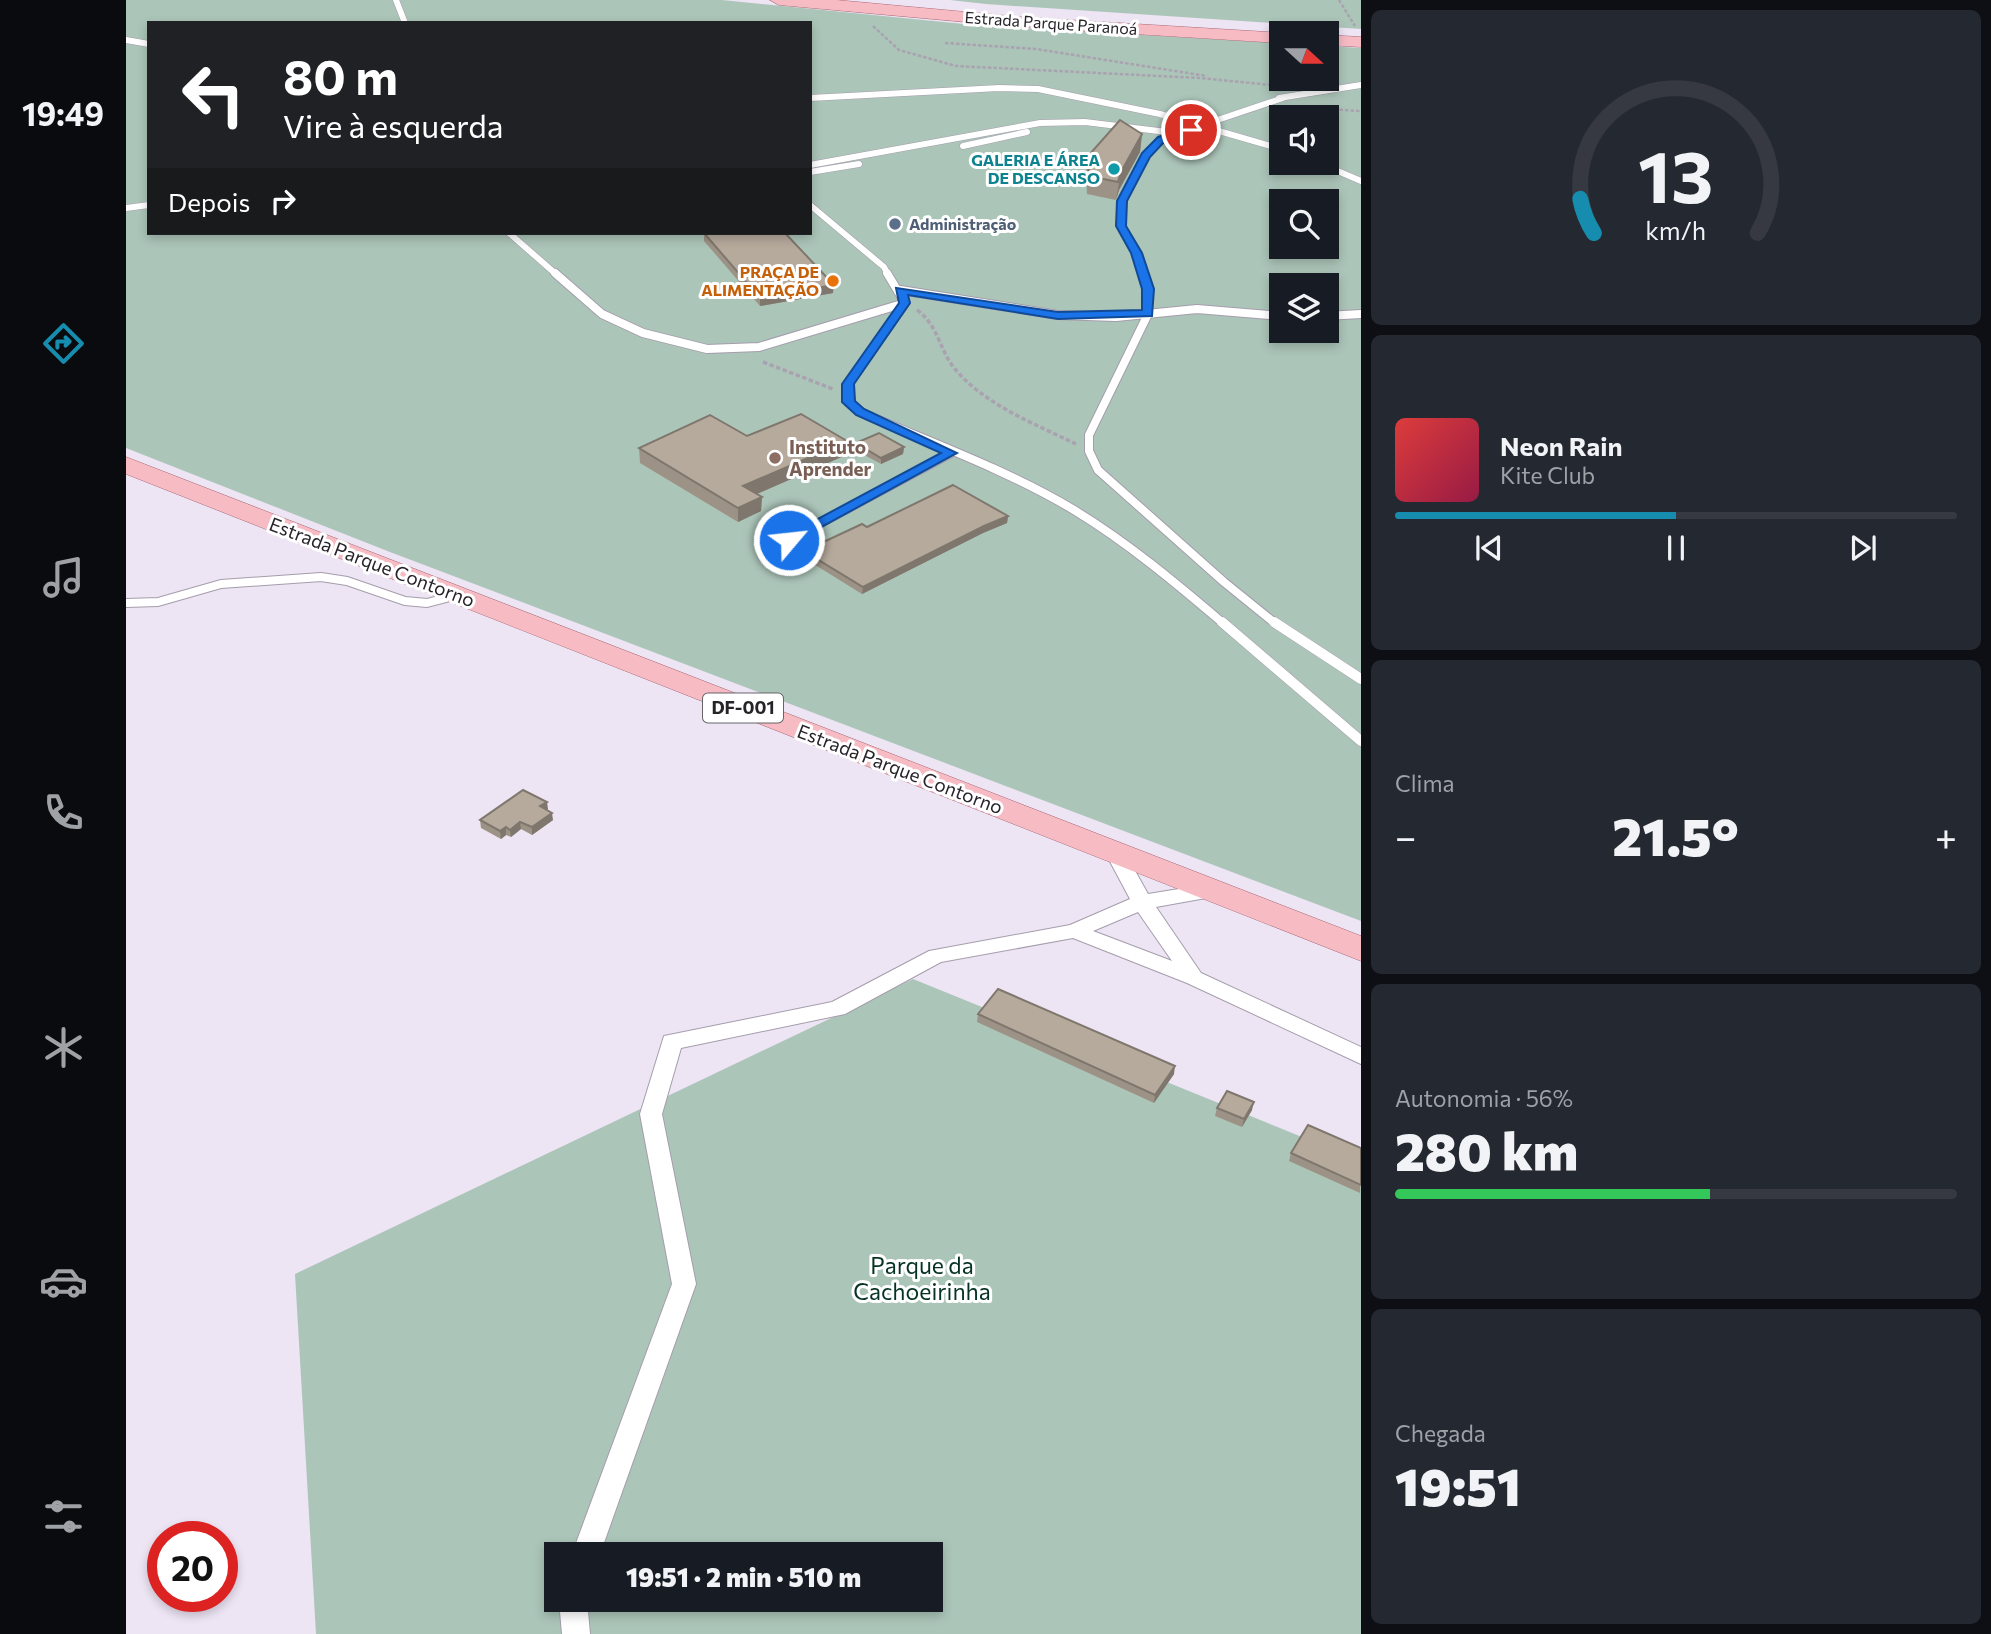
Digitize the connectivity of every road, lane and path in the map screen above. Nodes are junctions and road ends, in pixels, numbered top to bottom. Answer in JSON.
{"nodes":[{"id":1,"x":396,"y":0,"type":"edge"},
{"id":2,"x":779,"y":0,"type":"edge"},
{"id":3,"x":1339,"y":0,"type":"edge"},
{"id":4,"x":873,"y":17,"type":"dead end"},
{"id":5,"x":404,"y":21,"type":"edge"},
{"id":6,"x":1361,"y":36,"type":"edge"},
{"id":7,"x":1269,"y":37,"type":"edge"},
{"id":8,"x":126,"y":40,"type":"edge"},
{"id":9,"x":1339,"y":41,"type":"edge"},
{"id":10,"x":1361,"y":42,"type":"edge"},
{"id":11,"x":945,"y":43,"type":"dead end"},
{"id":12,"x":147,"y":44,"type":"edge"},
{"id":13,"x":1220,"y":79,"type":"junction"},
{"id":14,"x":1361,"y":85,"type":"edge"},
{"id":15,"x":1314,"y":94,"type":"junction"},
{"id":16,"x":812,"y":98,"type":"edge"},
{"id":17,"x":1202,"y":125,"type":"junction"},
{"id":18,"x":1125,"y":129,"type":"junction"},
{"id":19,"x":1166,"y":136,"type":"junction"},
{"id":20,"x":1269,"y":145,"type":"edge"},
{"id":21,"x":812,"y":165,"type":"edge"},
{"id":22,"x":1339,"y":171,"type":"edge"},
{"id":23,"x":812,"y":172,"type":"edge"},
{"id":24,"x":1361,"y":181,"type":"edge"},
{"id":25,"x":147,"y":205,"type":"edge"},
{"id":26,"x":812,"y":207,"type":"edge"},
{"id":27,"x":126,"y":208,"type":"edge"},
{"id":28,"x":511,"y":235,"type":"edge"},
{"id":29,"x":900,"y":290,"type":"junction"},
{"id":30,"x":905,"y":303,"type":"junction"},
{"id":31,"x":1148,"y":314,"type":"junction"},
{"id":32,"x":1361,"y":314,"type":"edge"},
{"id":33,"x":1269,"y":315,"type":"edge"},
{"id":34,"x":1339,"y":315,"type":"edge"},
{"id":35,"x":733,"y":350,"type":"junction"},
{"id":36,"x":846,"y":394,"type":"junction"},
{"id":37,"x":1089,"y":451,"type":"junction"},
{"id":38,"x":951,"y":453,"type":"junction"},
{"id":39,"x":126,"y":465,"type":"edge"},
{"id":40,"x":789,"y":540,"type":"dead end"},
{"id":41,"x":458,"y":596,"type":"junction"},
{"id":42,"x":126,"y":603,"type":"edge"},
{"id":43,"x":1361,"y":680,"type":"edge"},
{"id":44,"x":1361,"y":741,"type":"edge"},
{"id":45,"x":1116,"y":854,"type":"junction"},
{"id":46,"x":1210,"y":891,"type":"junction"},
{"id":47,"x":1142,"y":902,"type":"junction"},
{"id":48,"x":1074,"y":931,"type":"junction"},
{"id":49,"x":1361,"y":949,"type":"edge"},
{"id":50,"x":1194,"y":978,"type":"junction"},
{"id":51,"x":1361,"y":1056,"type":"edge"},
{"id":52,"x":590,"y":1542,"type":"edge"},
{"id":53,"x":574,"y":1612,"type":"edge"},
{"id":54,"x":576,"y":1634,"type":"edge"}],
"edges":[{"from":1,"to":5,"type":"lane"},
{"from":2,"to":7,"type":"main road","name":"Estrada Parque Paranoá"},
{"from":3,"to":6,"type":"path"},
{"from":4,"to":13,"type":"path"},
{"from":8,"to":12,"type":"lane"},
{"from":9,"to":10,"type":"main road"},
{"from":11,"to":13,"type":"path"},
{"from":13,"to":15,"type":"path"},
{"from":14,"to":15,"type":"lane"},
{"from":15,"to":17,"type":"lane"},
{"from":16,"to":17,"type":"lane"},
{"from":17,"to":19,"type":"lane"},
{"from":17,"to":19,"type":"lane"},
{"from":17,"to":20,"type":"lane"},
{"from":18,"to":19,"type":"lane"},
{"from":18,"to":21,"type":"lane"},
{"from":18,"to":23,"type":"lane"},
{"from":19,"to":31,"type":"lane"},
{"from":22,"to":24,"type":"lane"},
{"from":25,"to":27,"type":"lane"},
{"from":26,"to":29,"type":"lane"},
{"from":28,"to":35,"type":"lane"},
{"from":29,"to":30,"type":"lane"},
{"from":29,"to":31,"type":"lane"},
{"from":30,"to":35,"type":"lane"},
{"from":30,"to":36,"type":"lane"},
{"from":30,"to":37,"type":"path"},
{"from":31,"to":33,"type":"lane"},
{"from":31,"to":37,"type":"lane"},
{"from":32,"to":34,"type":"lane"},
{"from":35,"to":36,"type":"path"},
{"from":36,"to":38,"type":"lane"},
{"from":37,"to":43,"type":"lane"},
{"from":38,"to":40,"type":"lane"},
{"from":38,"to":44,"type":"lane"},
{"from":39,"to":41,"type":"main road","name":"Estrada Parque Contorno","number":"DF-001"},
{"from":41,"to":42,"type":"lane"},
{"from":41,"to":45,"type":"main road","name":"Estrada Parque Contorno","number":"DF-001"},
{"from":45,"to":46,"type":"main road","name":"Estrada Parque Contorno","number":"DF-001"},
{"from":45,"to":47,"type":"street"},
{"from":46,"to":47,"type":"street"},
{"from":46,"to":49,"type":"main road","name":"Estrada Parque Contorno","number":"DF-001"},
{"from":47,"to":48,"type":"street"},
{"from":47,"to":50,"type":"street"},
{"from":48,"to":50,"type":"street"},
{"from":48,"to":52,"type":"street"},
{"from":50,"to":51,"type":"street"},
{"from":53,"to":54,"type":"street"}]}
